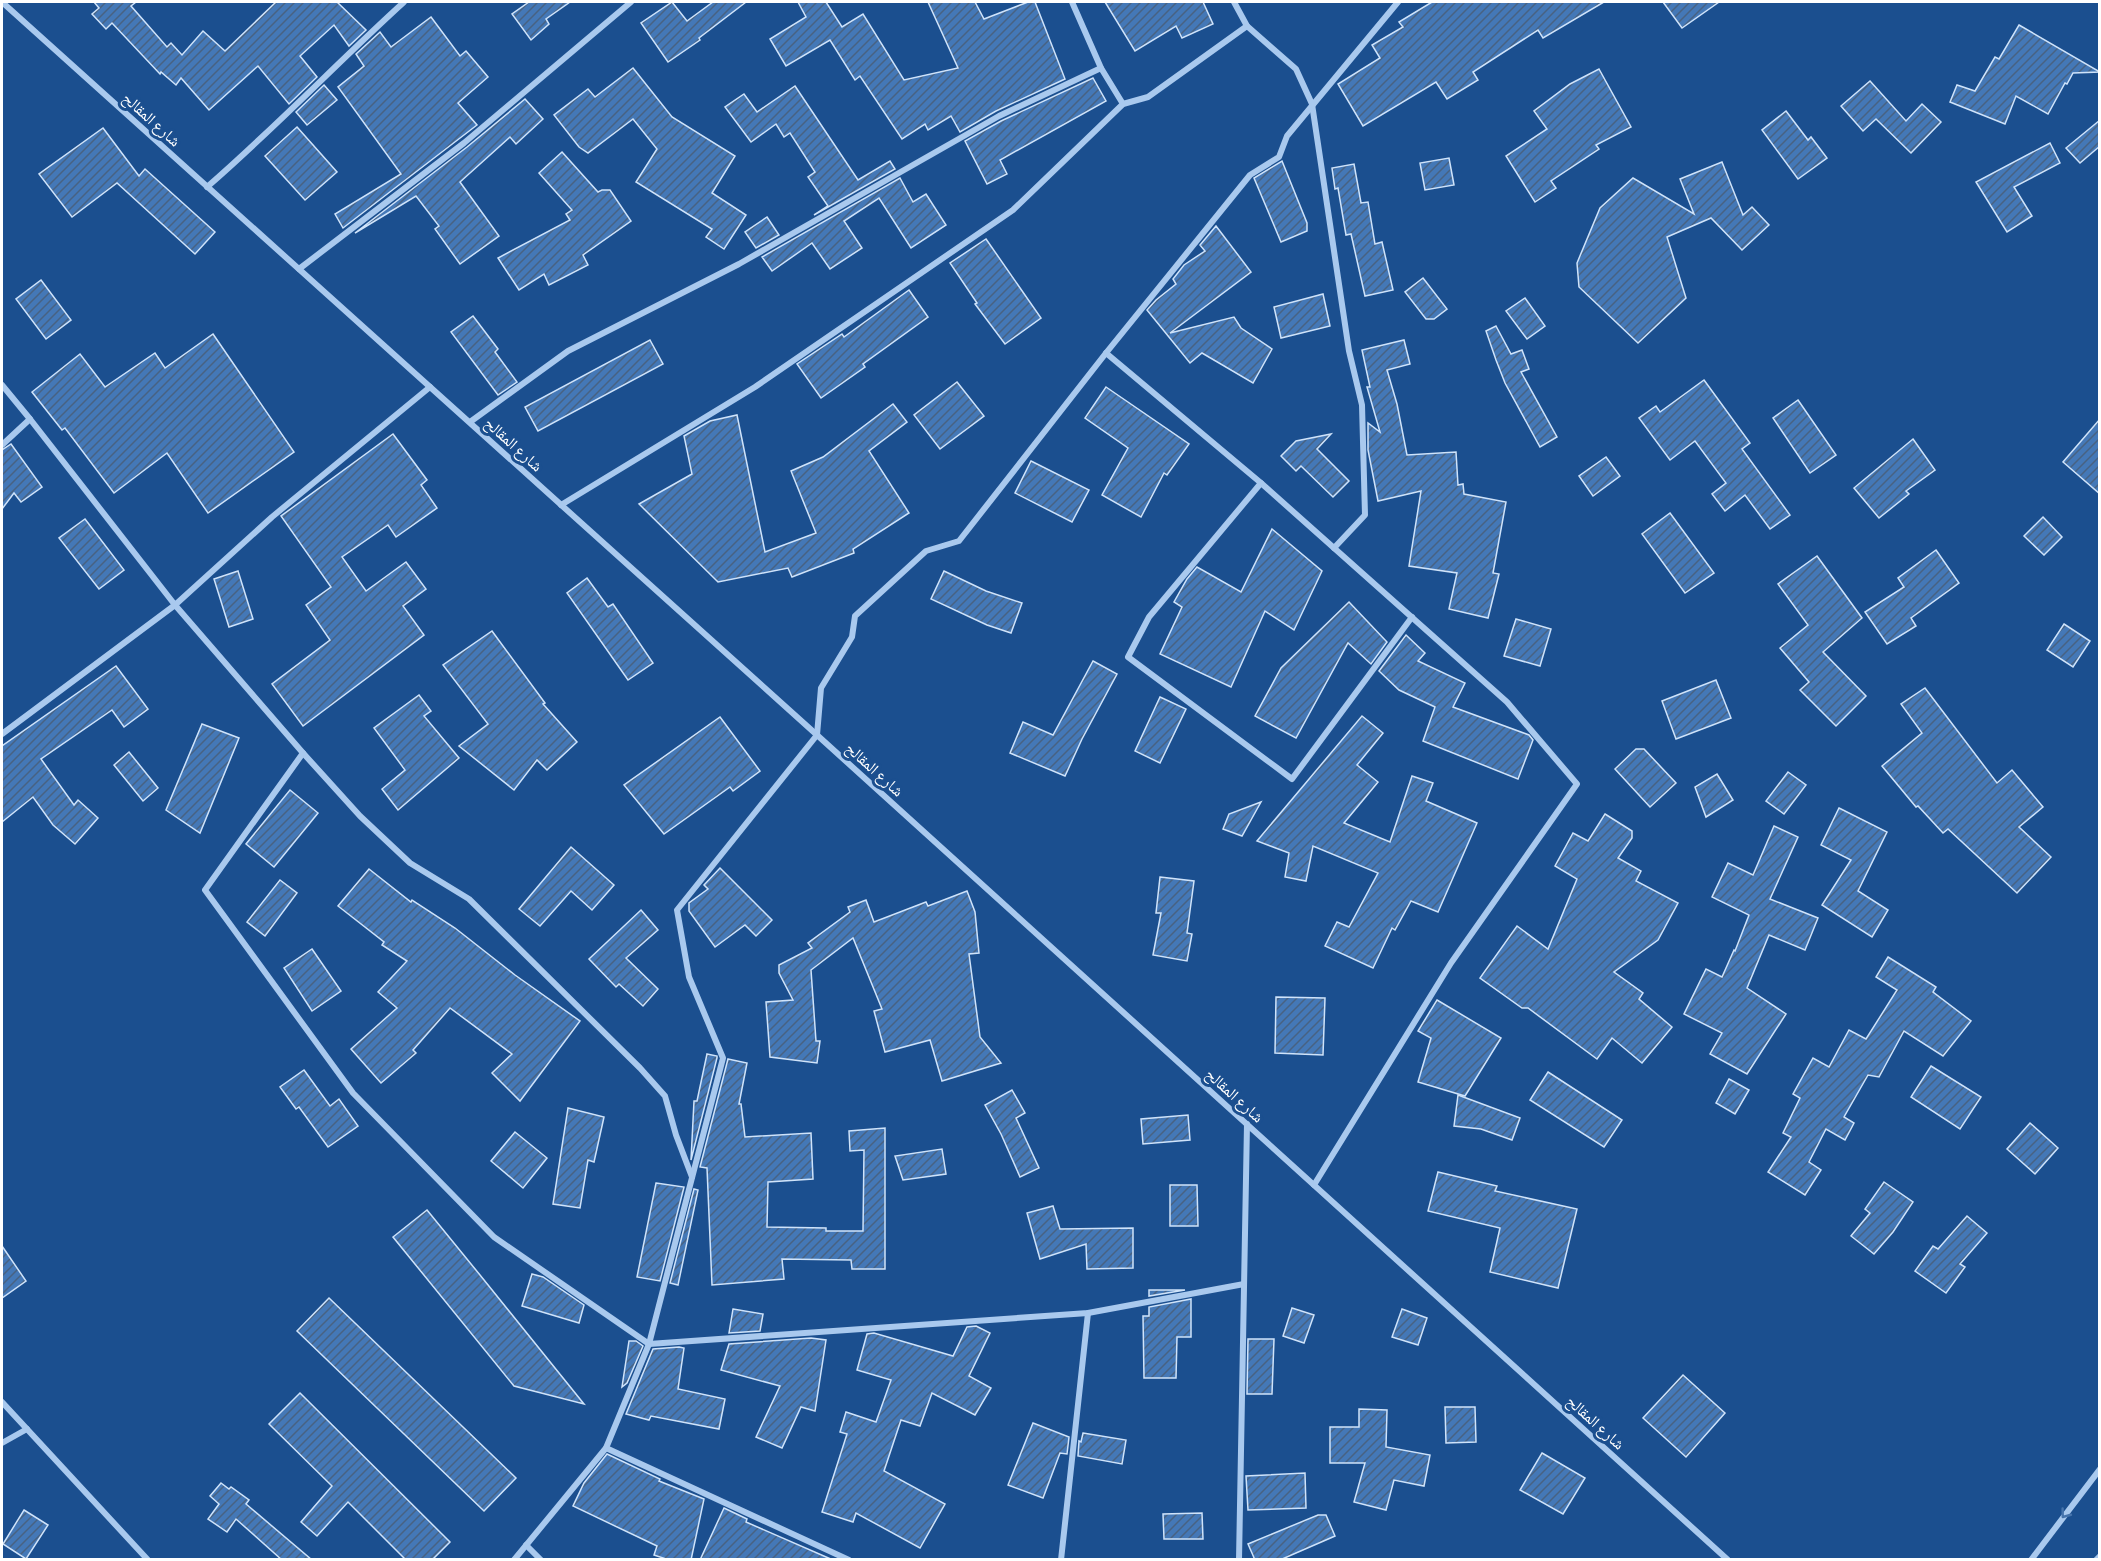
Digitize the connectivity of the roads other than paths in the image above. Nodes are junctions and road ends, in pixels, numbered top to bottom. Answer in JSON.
{"nodes":[{"id":1,"x":2,"y":2,"type":"edge"},
{"id":2,"x":404,"y":2,"type":"edge"},
{"id":3,"x":631,"y":2,"type":"edge"},
{"id":4,"x":1072,"y":2,"type":"edge"},
{"id":5,"x":1234,"y":2,"type":"edge"},
{"id":6,"x":1398,"y":2,"type":"edge"},
{"id":7,"x":1247,"y":26,"type":"junction"},
{"id":8,"x":1101,"y":68,"type":"junction"},
{"id":9,"x":1312,"y":104,"type":"junction"},
{"id":10,"x":1123,"y":105,"type":"junction"},
{"id":11,"x":207,"y":187,"type":"junction"},
{"id":12,"x":299,"y":268,"type":"junction"},
{"id":13,"x":1106,"y":353,"type":"junction"},
{"id":14,"x":2,"y":384,"type":"edge"},
{"id":15,"x":430,"y":387,"type":"junction"},
{"id":16,"x":30,"y":419,"type":"junction"},
{"id":17,"x":470,"y":422,"type":"junction"},
{"id":18,"x":2,"y":445,"type":"edge"},
{"id":19,"x":1261,"y":483,"type":"junction"},
{"id":20,"x":561,"y":505,"type":"junction"},
{"id":21,"x":1334,"y":548,"type":"junction"},
{"id":22,"x":175,"y":605,"type":"junction"},
{"id":23,"x":1412,"y":616,"type":"junction"},
{"id":24,"x":2,"y":734,"type":"edge"},
{"id":25,"x":817,"y":735,"type":"junction"},
{"id":26,"x":303,"y":753,"type":"junction"},
{"id":27,"x":1247,"y":1124,"type":"junction"},
{"id":28,"x":692,"y":1178,"type":"junction"},
{"id":29,"x":1314,"y":1185,"type":"junction"},
{"id":30,"x":1244,"y":1284,"type":"junction"},
{"id":31,"x":1088,"y":1313,"type":"junction"},
{"id":32,"x":649,"y":1344,"type":"junction"},
{"id":33,"x":2,"y":1402,"type":"edge"},
{"id":34,"x":27,"y":1430,"type":"junction"},
{"id":35,"x":2,"y":1443,"type":"edge"},
{"id":36,"x":606,"y":1448,"type":"junction"},
{"id":37,"x":2100,"y":1469,"type":"edge"},
{"id":38,"x":526,"y":1545,"type":"junction"},
{"id":39,"x":2100,"y":1556,"type":"edge"},
{"id":40,"x":148,"y":1560,"type":"edge"},
{"id":41,"x":514,"y":1560,"type":"edge"},
{"id":42,"x":541,"y":1560,"type":"edge"},
{"id":43,"x":849,"y":1560,"type":"edge"},
{"id":44,"x":1060,"y":1560,"type":"edge"},
{"id":45,"x":1239,"y":1560,"type":"edge"},
{"id":46,"x":1728,"y":1560,"type":"edge"},
{"id":47,"x":2031,"y":1560,"type":"edge"},
{"id":48,"x":2097,"y":1560,"type":"edge"}],
"edges":[{"from":1,"to":11,"type":"street","name":"شارع المقالح"},
{"from":2,"to":11,"type":"street"},
{"from":3,"to":12,"type":"street"},
{"from":4,"to":8,"type":"street"},
{"from":5,"to":7,"type":"street"},
{"from":6,"to":9,"type":"street"},
{"from":7,"to":9,"type":"street"},
{"from":7,"to":10,"type":"street"},
{"from":8,"to":10,"type":"street"},
{"from":8,"to":17,"type":"street"},
{"from":9,"to":13,"type":"street"},
{"from":9,"to":21,"type":"street"},
{"from":10,"to":20,"type":"street"},
{"from":11,"to":12,"type":"street","name":"شارع المقالح"},
{"from":12,"to":15,"type":"street","name":"شارع المقالح"},
{"from":13,"to":19,"type":"street"},
{"from":13,"to":25,"type":"street"},
{"from":14,"to":16,"type":"street"},
{"from":15,"to":17,"type":"street","name":"شارع المقالح"},
{"from":15,"to":22,"type":"street"},
{"from":16,"to":18,"type":"street"},
{"from":16,"to":22,"type":"street"},
{"from":17,"to":20,"type":"street","name":"شارع المقالح"},
{"from":19,"to":21,"type":"street"},
{"from":19,"to":23,"type":"street"},
{"from":20,"to":25,"type":"street","name":"شارع المقالح"},
{"from":21,"to":23,"type":"street"},
{"from":22,"to":24,"type":"street"},
{"from":22,"to":26,"type":"street"},
{"from":23,"to":29,"type":"street"},
{"from":25,"to":27,"type":"street","name":"شارع المقالح"},
{"from":25,"to":28,"type":"street"},
{"from":26,"to":28,"type":"street"},
{"from":26,"to":32,"type":"street"},
{"from":27,"to":29,"type":"street","name":"شارع المقالح"},
{"from":27,"to":30,"type":"street"},
{"from":28,"to":32,"type":"street"},
{"from":29,"to":46,"type":"street","name":"شارع المقالح"},
{"from":30,"to":31,"type":"street"},
{"from":30,"to":45,"type":"street"},
{"from":31,"to":32,"type":"street"},
{"from":31,"to":44,"type":"street"},
{"from":32,"to":36,"type":"street"},
{"from":33,"to":34,"type":"street"},
{"from":34,"to":35,"type":"street"},
{"from":34,"to":40,"type":"street"},
{"from":36,"to":38,"type":"street"},
{"from":36,"to":43,"type":"street"},
{"from":37,"to":47,"type":"street","one_way":true},
{"from":38,"to":41,"type":"street"},
{"from":38,"to":42,"type":"street"},
{"from":39,"to":48,"type":"street"}]}
